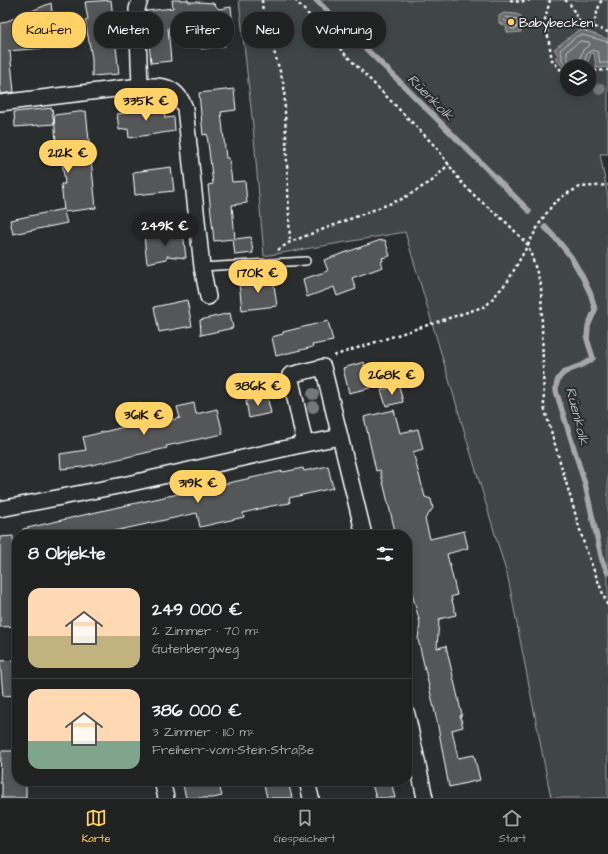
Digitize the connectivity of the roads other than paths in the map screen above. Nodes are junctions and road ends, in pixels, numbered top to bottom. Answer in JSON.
{"nodes":[{"id":1,"x":140,"y":0,"type":"edge"},
{"id":2,"x":140,"y":86,"type":"junction"},
{"id":3,"x":0,"y":103,"type":"edge"},
{"id":4,"x":306,"y":261,"type":"dead end"},
{"id":5,"x":202,"y":267,"type":"junction"},
{"id":6,"x":208,"y":297,"type":"dead end"},
{"id":7,"x":340,"y":437,"type":"junction"},
{"id":8,"x":305,"y":444,"type":"junction"},
{"id":9,"x":0,"y":509,"type":"edge"},
{"id":10,"x":363,"y":530,"type":"edge"},
{"id":11,"x":412,"y":737,"type":"edge"},
{"id":12,"x":163,"y":786,"type":"edge"},
{"id":13,"x":308,"y":786,"type":"edge"},
{"id":14,"x":166,"y":798,"type":"edge"},
{"id":15,"x":311,"y":798,"type":"edge"},
{"id":16,"x":425,"y":798,"type":"edge"}],
"edges":[{"from":1,"to":2,"type":"street"},
{"from":2,"to":3,"type":"street"},
{"from":2,"to":5,"type":"street"},
{"from":4,"to":5,"type":"lane"},
{"from":5,"to":6,"type":"street"},
{"from":7,"to":8,"type":"street"},
{"from":7,"to":8,"type":"street"},
{"from":7,"to":10,"type":"street"},
{"from":8,"to":9,"type":"street"},
{"from":11,"to":16,"type":"street"},
{"from":12,"to":14,"type":"street"},
{"from":13,"to":15,"type":"street"}]}
